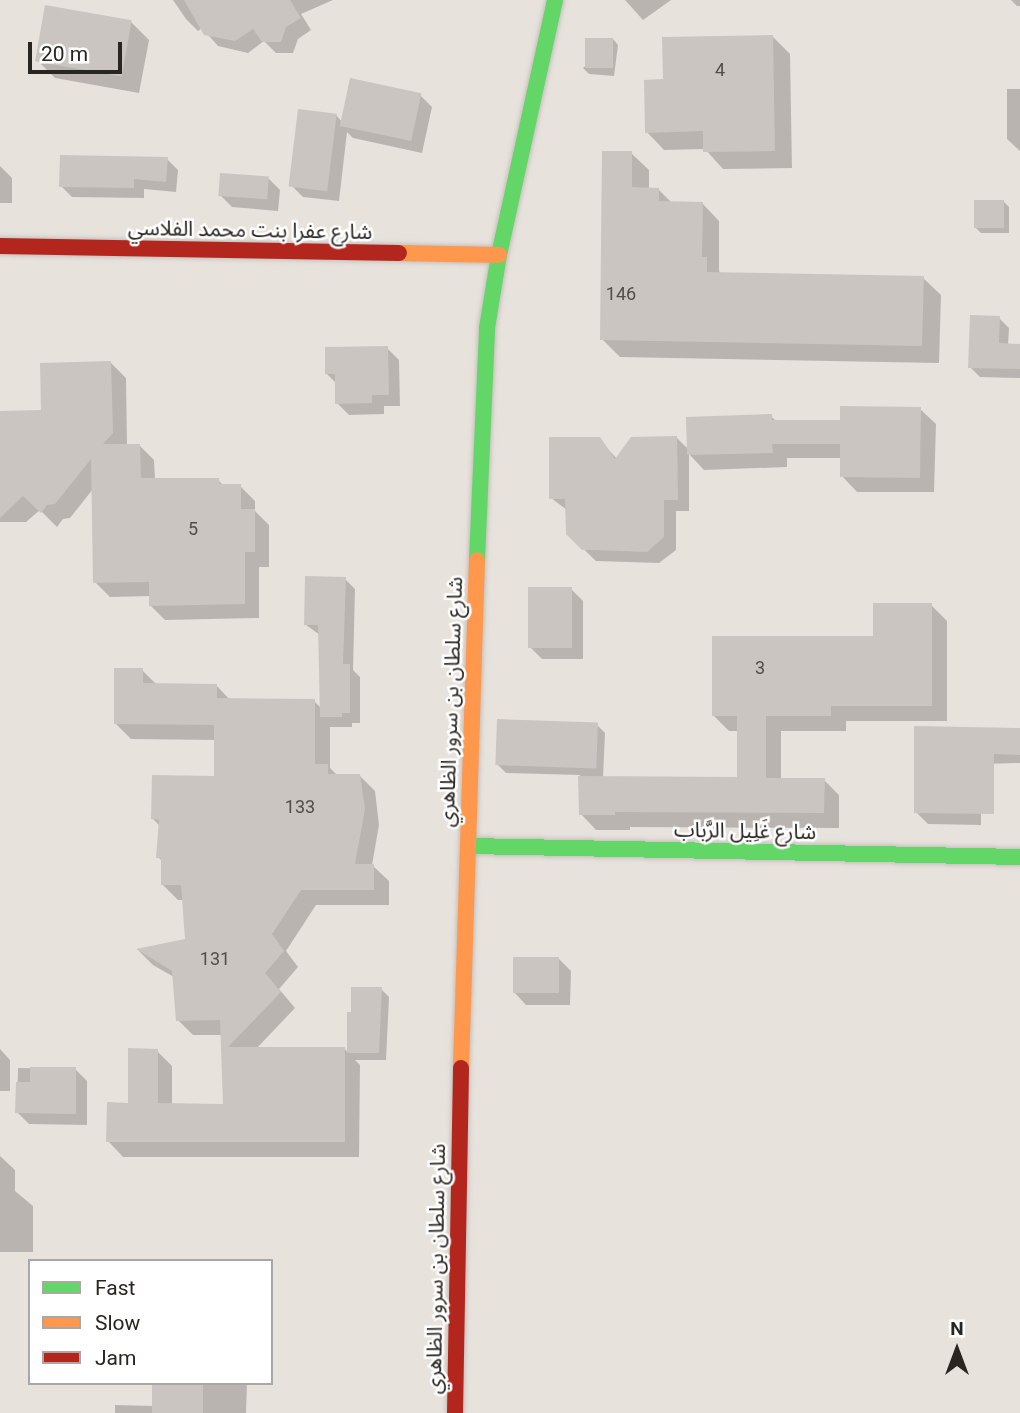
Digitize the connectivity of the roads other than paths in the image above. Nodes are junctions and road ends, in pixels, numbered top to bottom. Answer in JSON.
{"nodes":[{"id":1,"x":555,"y":0,"type":"edge"},
{"id":2,"x":0,"y":246,"type":"edge"},
{"id":3,"x":499,"y":255,"type":"junction"},
{"id":4,"x":468,"y":846,"type":"junction"},
{"id":5,"x":1020,"y":858,"type":"edge"},
{"id":6,"x":455,"y":1413,"type":"edge"}],
"edges":[{"from":1,"to":3,"type":"street","name":"شارع سلطان بن سرور الظاهري"},
{"from":2,"to":3,"type":"street","name":"شارع عفرا بنت محمد الفلاسي"},
{"from":3,"to":4,"type":"street","name":"شارع سلطان بن سرور الظاهري"},
{"from":4,"to":5,"type":"street","name":"شارع غَلِيل الرَّباب"},
{"from":4,"to":6,"type":"street","name":"شارع سلطان بن سرور الظاهري"}]}
